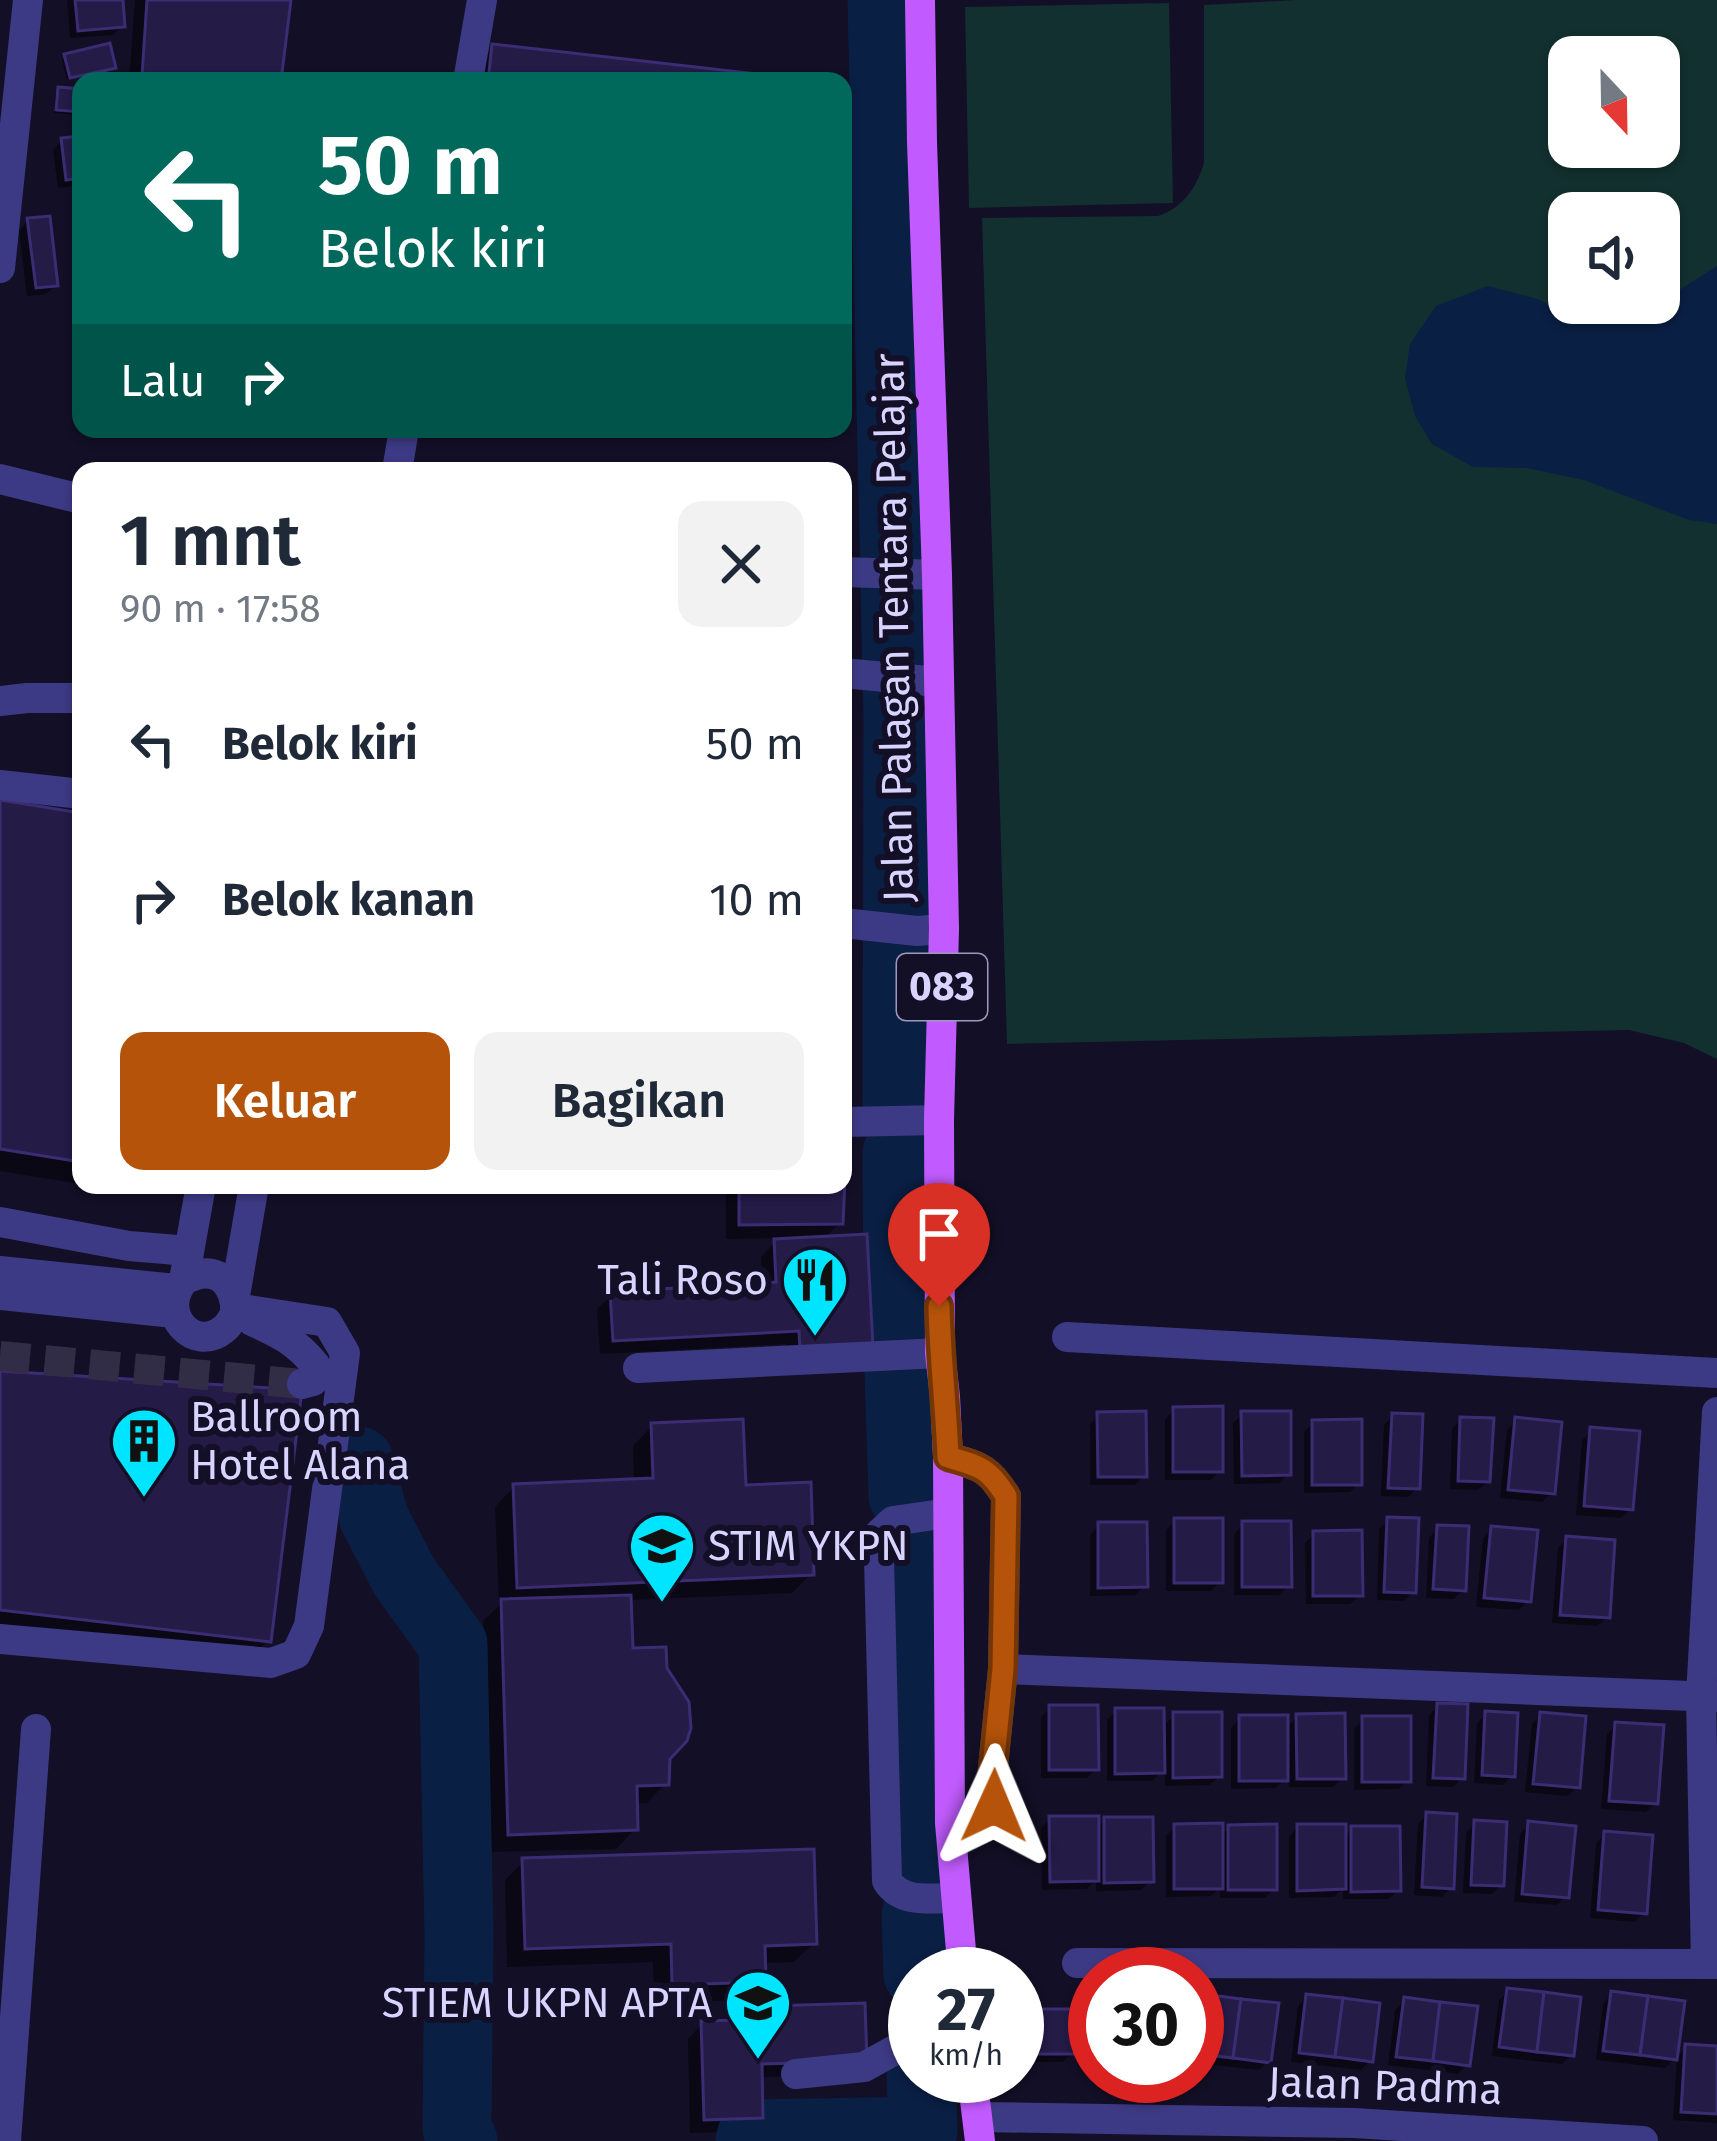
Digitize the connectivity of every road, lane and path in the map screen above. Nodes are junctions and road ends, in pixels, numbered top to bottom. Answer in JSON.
{"nodes":[{"id":1,"x":28,"y":0,"type":"edge"},
{"id":2,"x":482,"y":0,"type":"edge"},
{"id":3,"x":920,"y":0,"type":"edge"},
{"id":4,"x":470,"y":72,"type":"edge"},
{"id":5,"x":0,"y":268,"type":"edge"},
{"id":6,"x":0,"y":478,"type":"edge"},
{"id":7,"x":72,"y":497,"type":"edge"},
{"id":8,"x":852,"y":572,"type":"edge"},
{"id":9,"x":928,"y":575,"type":"junction"},
{"id":10,"x":852,"y":674,"type":"edge"},
{"id":11,"x":925,"y":681,"type":"junction"},
{"id":12,"x":72,"y":698,"type":"edge"},
{"id":13,"x":0,"y":701,"type":"edge"},
{"id":14,"x":0,"y":785,"type":"edge"},
{"id":15,"x":72,"y":793,"type":"edge"},
{"id":16,"x":852,"y":923,"type":"edge"},
{"id":17,"x":917,"y":929,"type":"junction"},
{"id":18,"x":939,"y":1120,"type":"junction"},
{"id":19,"x":852,"y":1122,"type":"edge"},
{"id":20,"x":199,"y":1194,"type":"edge"},
{"id":21,"x":253,"y":1194,"type":"edge"},
{"id":22,"x":0,"y":1222,"type":"edge"},
{"id":23,"x":0,"y":1271,"type":"edge"},
{"id":24,"x":181,"y":1284,"type":"junction"},
{"id":25,"x":0,"y":1295,"type":"edge"},
{"id":26,"x":235,"y":1306,"type":"junction"},
{"id":27,"x":1067,"y":1337,"type":"dead end"},
{"id":28,"x":940,"y":1353,"type":"junction"},
{"id":29,"x":638,"y":1368,"type":"dead end"},
{"id":30,"x":1717,"y":1372,"type":"edge"},
{"id":31,"x":302,"y":1384,"type":"dead end"},
{"id":32,"x":1717,"y":1412,"type":"edge"},
{"id":33,"x":948,"y":1457,"type":"junction"},
{"id":34,"x":948,"y":1513,"type":"junction"},
{"id":35,"x":0,"y":1639,"type":"edge"},
{"id":36,"x":1003,"y":1669,"type":"junction"},
{"id":37,"x":1709,"y":1697,"type":"edge"},
{"id":38,"x":36,"y":1729,"type":"dead end"},
{"id":39,"x":950,"y":1823,"type":"junction"},
{"id":40,"x":956,"y":1898,"type":"junction"},
{"id":41,"x":961,"y":1947,"type":"edge"},
{"id":42,"x":1224,"y":1963,"type":"edge"},
{"id":43,"x":1712,"y":1964,"type":"edge"},
{"id":44,"x":888,"y":2052,"type":"edge"},
{"id":45,"x":796,"y":2074,"type":"dead end"},
{"id":46,"x":979,"y":2129,"type":"edge"},
{"id":47,"x":1354,"y":2132,"type":"edge"},
{"id":48,"x":6,"y":2141,"type":"edge"},
{"id":49,"x":1643,"y":2141,"type":"edge"}],
"edges":[{"from":1,"to":5,"type":"street"},
{"from":2,"to":4,"type":"street"},
{"from":3,"to":9,"type":"main road","name":"Jalan Palagan Tentara Pelajar","number":"083"},
{"from":6,"to":7,"type":"street"},
{"from":8,"to":9,"type":"street"},
{"from":9,"to":11,"type":"main road","name":"Jalan Palagan Tentara Pelajar","number":"083"},
{"from":10,"to":11,"type":"street"},
{"from":11,"to":17,"type":"main road","name":"Jalan Palagan Tentara Pelajar","number":"083"},
{"from":12,"to":13,"type":"street"},
{"from":14,"to":15,"type":"street"},
{"from":16,"to":17,"type":"street"},
{"from":17,"to":18,"type":"main road","name":"Jalan Palagan Tentara Pelajar","number":"083"},
{"from":18,"to":19,"type":"street"},
{"from":18,"to":28,"type":"main road","name":"Jalan Palagan Tentara Pelajar","number":"083"},
{"from":20,"to":24,"type":"street"},
{"from":21,"to":26,"type":"street"},
{"from":22,"to":24,"type":"street"},
{"from":23,"to":24,"type":"street"},
{"from":24,"to":25,"type":"street"},
{"from":24,"to":26,"type":"street"},
{"from":24,"to":26,"type":"street"},
{"from":26,"to":31,"type":"street"},
{"from":26,"to":35,"type":"street"},
{"from":27,"to":30,"type":"street"},
{"from":28,"to":29,"type":"street"},
{"from":28,"to":33,"type":"main road","name":"Jalan Palagan Tentara Pelajar","number":"083"},
{"from":32,"to":37,"type":"street"},
{"from":33,"to":34,"type":"main road","name":"Jalan Palagan Tentara Pelajar","number":"083"},
{"from":33,"to":36,"type":"street"},
{"from":34,"to":39,"type":"main road","name":"Jalan Palagan Tentara Pelajar","number":"083"},
{"from":34,"to":40,"type":"street"},
{"from":36,"to":37,"type":"street"},
{"from":36,"to":39,"type":"street"},
{"from":37,"to":43,"type":"street"},
{"from":38,"to":48,"type":"street"},
{"from":39,"to":40,"type":"main road","name":"Jalan Palagan Tentara Pelajar","number":"083"},
{"from":40,"to":41,"type":"main road","name":"Jalan Palagan Tentara Pelajar","number":"083"},
{"from":42,"to":43,"type":"street"},
{"from":44,"to":45,"type":"street"},
{"from":46,"to":47,"type":"street","name":"Jalan Padma"},
{"from":47,"to":49,"type":"street","name":"Jalan Padma"}]}
